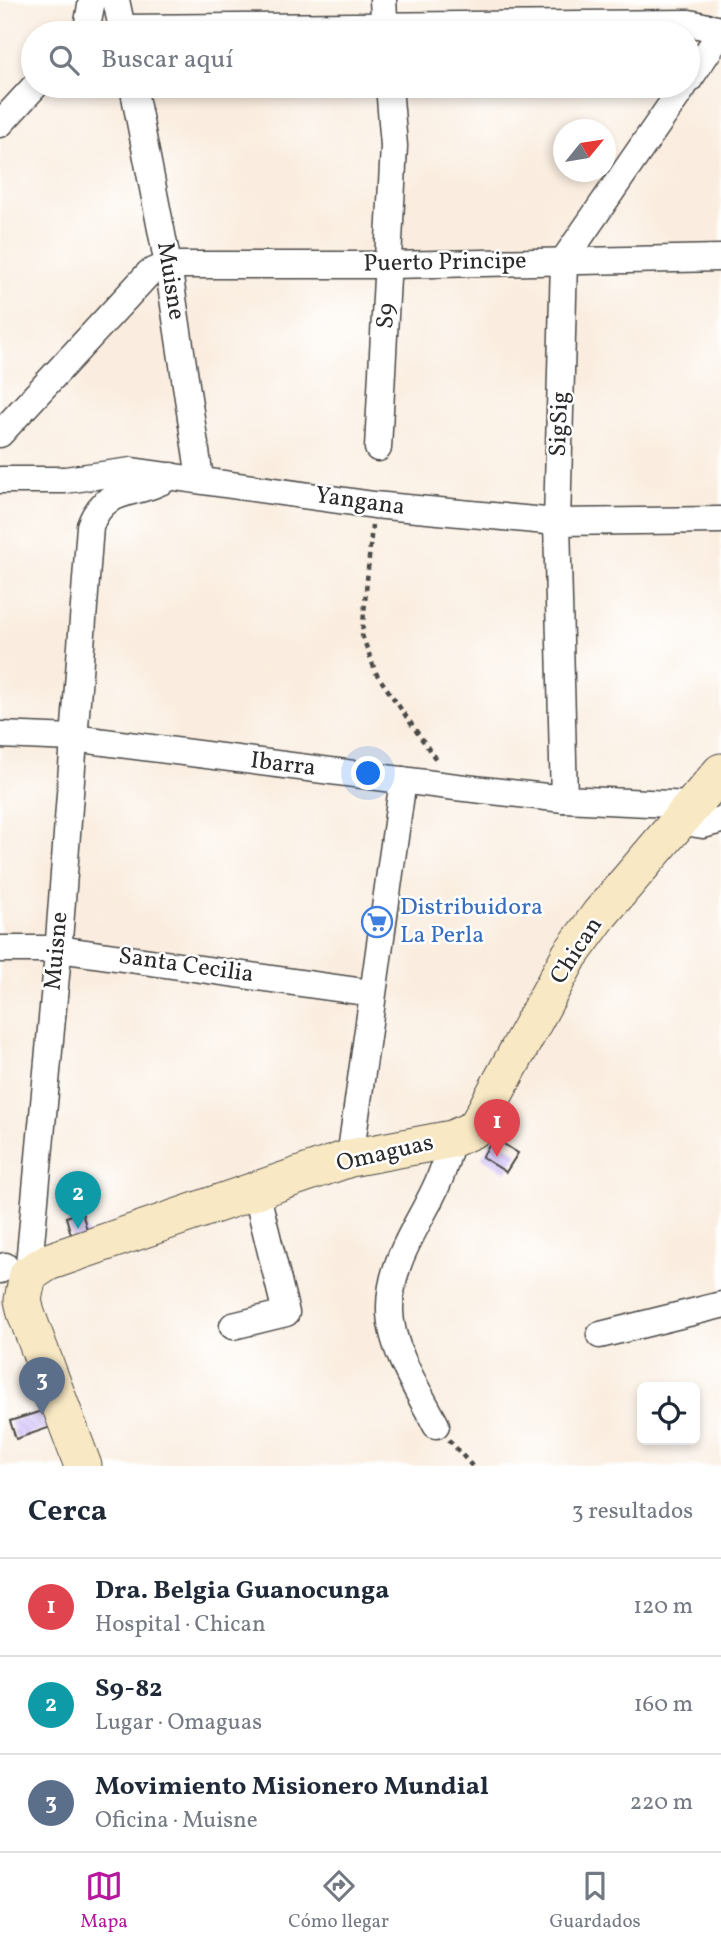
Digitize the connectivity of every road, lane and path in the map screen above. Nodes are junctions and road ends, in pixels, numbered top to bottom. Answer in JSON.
{"nodes":[{"id":1,"x":92,"y":0,"type":"edge"},
{"id":2,"x":116,"y":0,"type":"edge"},
{"id":3,"x":383,"y":0,"type":"edge"},
{"id":4,"x":88,"y":21,"type":"edge"},
{"id":5,"x":120,"y":21,"type":"edge"},
{"id":6,"x":384,"y":21,"type":"edge"},
{"id":7,"x":700,"y":26,"type":"edge"},
{"id":8,"x":721,"y":31,"type":"edge"},
{"id":9,"x":700,"y":63,"type":"edge"},
{"id":10,"x":24,"y":98,"type":"edge"},
{"id":11,"x":135,"y":98,"type":"edge"},
{"id":12,"x":390,"y":98,"type":"edge"},
{"id":13,"x":676,"y":98,"type":"edge"},
{"id":14,"x":0,"y":124,"type":"edge"},
{"id":15,"x":721,"y":258,"type":"edge"},
{"id":16,"x":564,"y":260,"type":"junction"},
{"id":17,"x":168,"y":265,"type":"junction"},
{"id":18,"x":390,"y":265,"type":"junction"},
{"id":19,"x":0,"y":435,"type":"edge"},
{"id":20,"x":378,"y":448,"type":"dead end"},
{"id":21,"x":171,"y":475,"type":"junction"},
{"id":22,"x":200,"y":478,"type":"junction"},
{"id":23,"x":0,"y":480,"type":"edge"},
{"id":24,"x":374,"y":505,"type":"junction"},
{"id":25,"x":721,"y":520,"type":"edge"},
{"id":26,"x":557,"y":522,"type":"junction"},
{"id":27,"x":0,"y":735,"type":"edge"},
{"id":28,"x":74,"y":738,"type":"junction"},
{"id":29,"x":721,"y":772,"type":"edge"},
{"id":30,"x":403,"y":780,"type":"junction"},
{"id":31,"x":456,"y":787,"type":"junction"},
{"id":32,"x":564,"y":799,"type":"junction"},
{"id":33,"x":697,"y":815,"type":"edge"},
{"id":34,"x":0,"y":949,"type":"edge"},
{"id":35,"x":58,"y":949,"type":"junction"},
{"id":36,"x":372,"y":993,"type":"junction"},
{"id":37,"x":452,"y":1139,"type":"junction"},
{"id":38,"x":350,"y":1158,"type":"junction"},
{"id":39,"x":256,"y":1191,"type":"junction"},
{"id":40,"x":8,"y":1269,"type":"edge"},
{"id":41,"x":721,"y":1306,"type":"edge"},
{"id":42,"x":233,"y":1326,"type":"dead end"},
{"id":43,"x":600,"y":1335,"type":"dead end"},
{"id":44,"x":436,"y":1425,"type":"joint"},
{"id":45,"x":83,"y":1466,"type":"edge"},
{"id":46,"x":472,"y":1466,"type":"edge"}],
"edges":[{"from":1,"to":4,"type":"street"},
{"from":2,"to":5,"type":"street"},
{"from":3,"to":6,"type":"street"},
{"from":7,"to":8,"type":"street"},
{"from":8,"to":9,"type":"street"},
{"from":10,"to":14,"type":"street"},
{"from":11,"to":17,"type":"street","name":"Muisne"},
{"from":12,"to":18,"type":"street","name":"S9"},
{"from":13,"to":16,"type":"street"},
{"from":15,"to":16,"type":"street","name":"Puerto Principe"},
{"from":16,"to":18,"type":"street","name":"Puerto Principe"},
{"from":16,"to":26,"type":"street","name":"SigSig"},
{"from":17,"to":18,"type":"street","name":"Puerto Principe"},
{"from":17,"to":19,"type":"street"},
{"from":17,"to":22,"type":"street","name":"Muisne"},
{"from":18,"to":20,"type":"street","name":"S9"},
{"from":21,"to":22,"type":"street","name":"Yangana"},
{"from":21,"to":23,"type":"street","name":"Yangana"},
{"from":21,"to":28,"type":"street","name":"Muisne"},
{"from":22,"to":24,"type":"street","name":"Yangana"},
{"from":24,"to":26,"type":"street","name":"Yangana"},
{"from":24,"to":31,"type":"path"},
{"from":25,"to":26,"type":"street","name":"Yangana"},
{"from":26,"to":32,"type":"street","name":"SigSig"},
{"from":27,"to":28,"type":"street","name":"Ibarra"},
{"from":28,"to":30,"type":"street","name":"Ibarra"},
{"from":28,"to":35,"type":"street","name":"Muisne"},
{"from":29,"to":33,"type":"street","name":"Chican"},
{"from":30,"to":31,"type":"street","name":"Ibarra"},
{"from":30,"to":36,"type":"street"},
{"from":31,"to":32,"type":"street","name":"Ibarra"},
{"from":32,"to":33,"type":"street","name":"Ibarra"},
{"from":33,"to":37,"type":"street","name":"Chican"},
{"from":34,"to":35,"type":"street","name":"Santa Cecilia"},
{"from":35,"to":36,"type":"street","name":"Santa Cecilia"},
{"from":35,"to":40,"type":"street","name":"Muisne"},
{"from":36,"to":38,"type":"street"},
{"from":37,"to":38,"type":"street","name":"Omaguas"},
{"from":37,"to":44,"type":"street","name":"Omaguas"},
{"from":38,"to":39,"type":"street","name":"Omaguas"},
{"from":39,"to":40,"type":"street","name":"Omaguas"},
{"from":39,"to":42,"type":"street"},
{"from":40,"to":45,"type":"street","name":"Muisne"},
{"from":41,"to":43,"type":"street"},
{"from":44,"to":46,"type":"path"}]}
